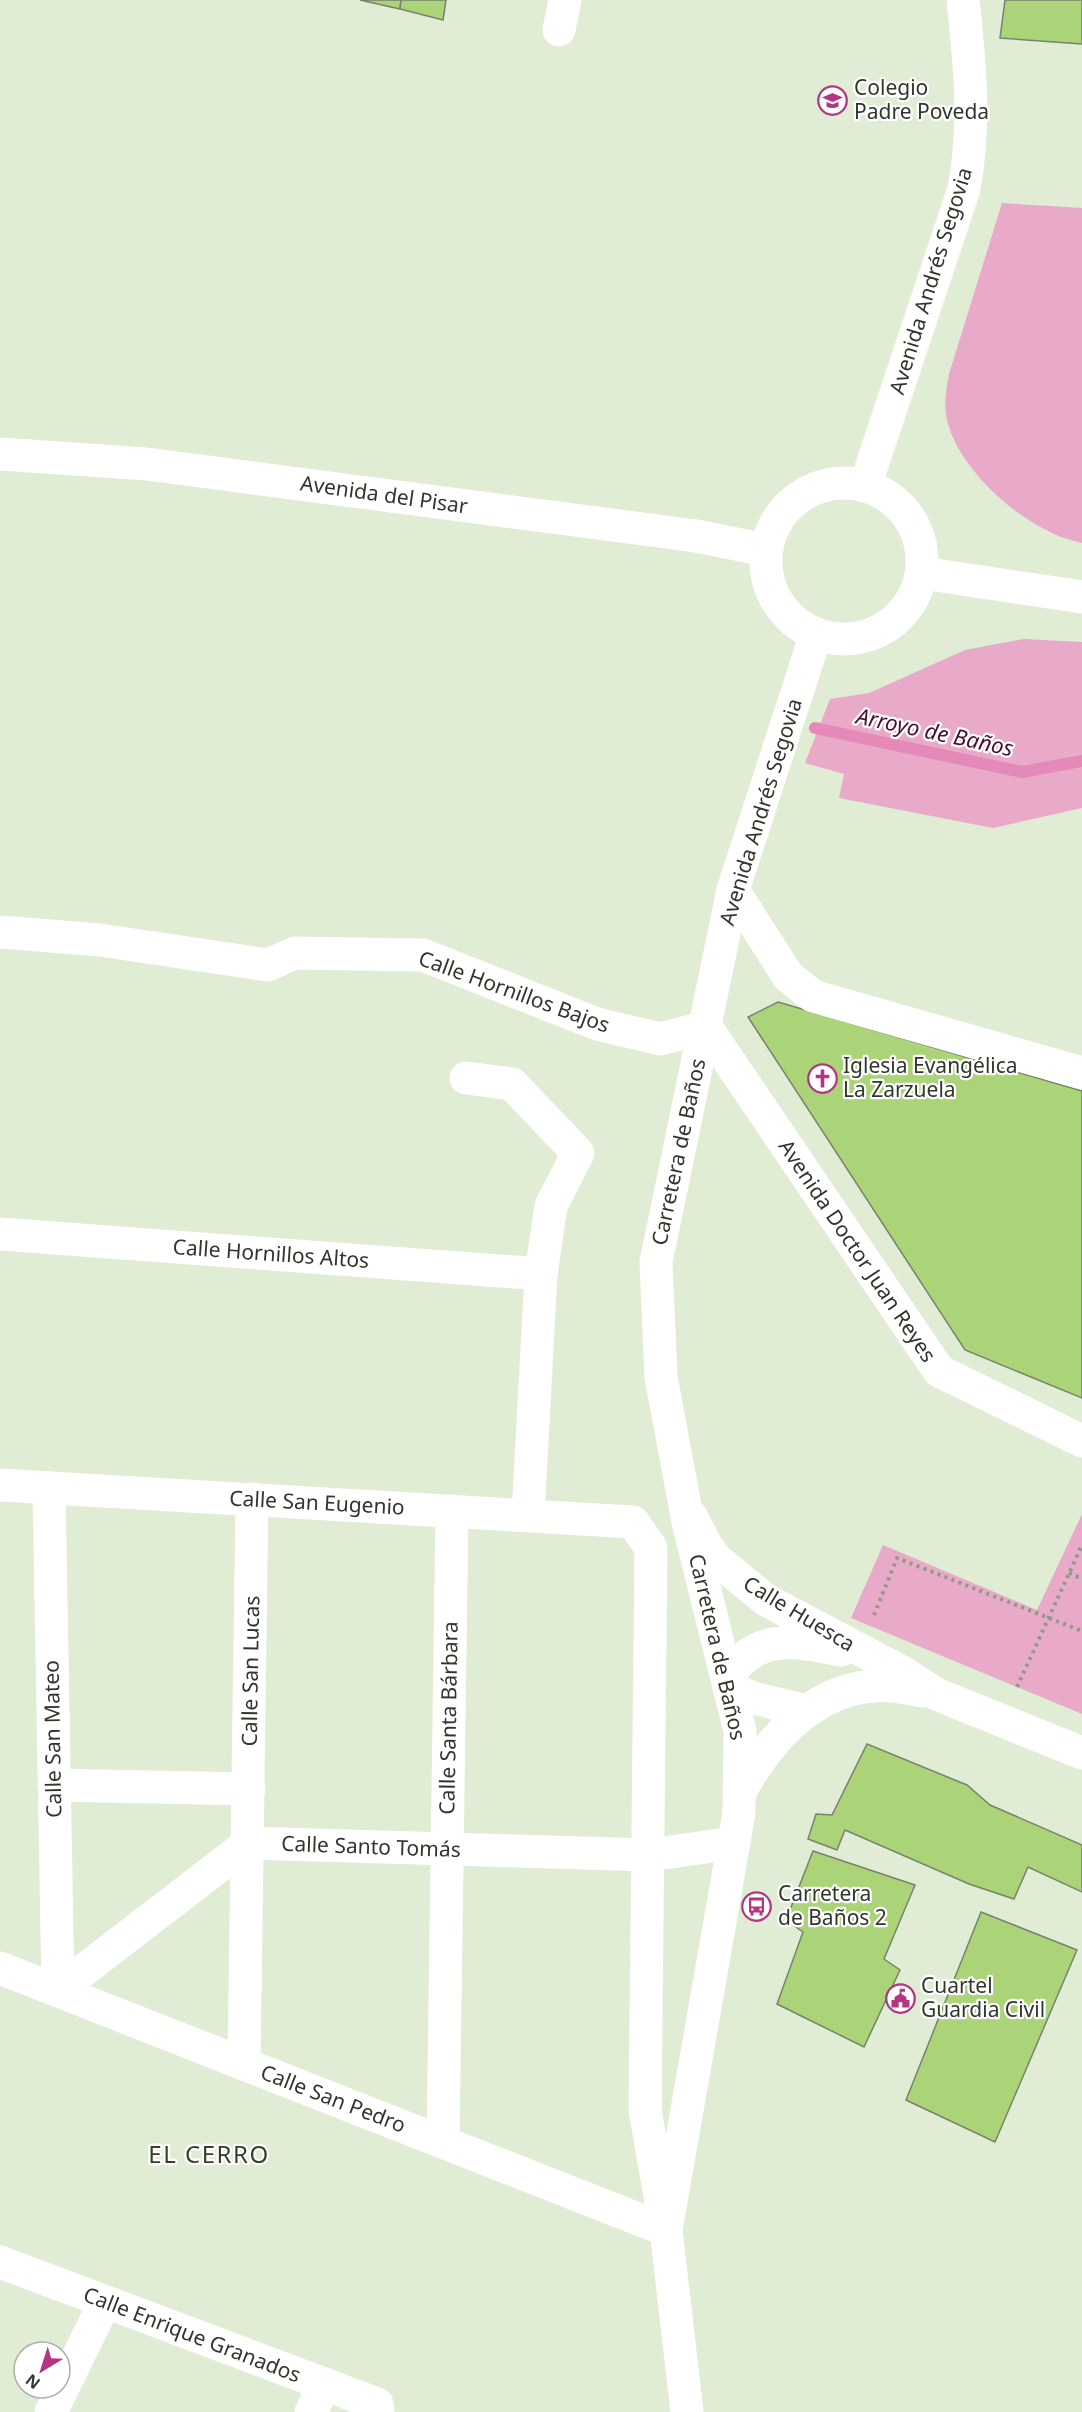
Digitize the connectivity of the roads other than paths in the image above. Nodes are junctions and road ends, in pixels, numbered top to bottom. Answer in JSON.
{"nodes":[{"id":1,"x":963,"y":0,"type":"edge"},
{"id":2,"x":0,"y":454,"type":"edge"},
{"id":3,"x":865,"y":486,"type":"junction"},
{"id":4,"x":766,"y":550,"type":"junction"},
{"id":5,"x":922,"y":573,"type":"junction"},
{"id":6,"x":1082,"y":597,"type":"edge"},
{"id":7,"x":816,"y":634,"type":"junction"},
{"id":8,"x":733,"y":890,"type":"junction"},
{"id":9,"x":0,"y":932,"type":"edge"},
{"id":10,"x":706,"y":1027,"type":"junction"},
{"id":11,"x":1082,"y":1073,"type":"edge"},
{"id":12,"x":466,"y":1078,"type":"dead end"},
{"id":13,"x":0,"y":1234,"type":"edge"},
{"id":14,"x":541,"y":1274,"type":"junction"},
{"id":15,"x":1082,"y":1441,"type":"edge"},
{"id":16,"x":0,"y":1485,"type":"edge"},
{"id":17,"x":49,"y":1488,"type":"junction"},
{"id":18,"x":252,"y":1499,"type":"junction"},
{"id":19,"x":684,"y":1502,"type":"junction"},
{"id":20,"x":452,"y":1511,"type":"junction"},
{"id":21,"x":528,"y":1515,"type":"junction"},
{"id":22,"x":880,"y":1661,"type":"junction"},
{"id":23,"x":728,"y":1683,"type":"junction"},
{"id":24,"x":936,"y":1694,"type":"junction"},
{"id":25,"x":807,"y":1711,"type":"junction"},
{"id":26,"x":1082,"y":1753,"type":"edge"},
{"id":27,"x":54,"y":1785,"type":"junction"},
{"id":28,"x":249,"y":1789,"type":"junction"},
{"id":29,"x":740,"y":1792,"type":"junction"},
{"id":30,"x":249,"y":1843,"type":"junction"},
{"id":31,"x":734,"y":1843,"type":"junction"},
{"id":32,"x":447,"y":1849,"type":"junction"},
{"id":33,"x":650,"y":1855,"type":"junction"},
{"id":34,"x":0,"y":1968,"type":"edge"},
{"id":35,"x":58,"y":1990,"type":"junction"},
{"id":36,"x":244,"y":2064,"type":"junction"},
{"id":37,"x":442,"y":2142,"type":"junction"},
{"id":38,"x":666,"y":2230,"type":"junction"},
{"id":39,"x":0,"y":2262,"type":"edge"},
{"id":40,"x":105,"y":2302,"type":"junction"},
{"id":41,"x":318,"y":2398,"type":"edge"},
{"id":42,"x":378,"y":2408,"type":"edge"},
{"id":43,"x":51,"y":2412,"type":"edge"},
{"id":44,"x":687,"y":2412,"type":"edge"}],
"edges":[{"from":1,"to":3,"type":"street","name":"Avenida Andrés Segovia"},
{"from":2,"to":4,"type":"street","name":"Avenida del Pisar"},
{"from":3,"to":4,"type":"street"},
{"from":3,"to":5,"type":"street"},
{"from":4,"to":7,"type":"street"},
{"from":5,"to":6,"type":"street"},
{"from":5,"to":7,"type":"street"},
{"from":7,"to":8,"type":"street","name":"Avenida Andrés Segovia"},
{"from":8,"to":10,"type":"street","name":"Avenida Andrés Segovia"},
{"from":8,"to":11,"type":"street"},
{"from":9,"to":10,"type":"street","name":"Calle Hornillos Bajos"},
{"from":10,"to":15,"type":"street","name":"Avenida Doctor Juan Reyes"},
{"from":10,"to":19,"type":"street","name":"Carretera de Baños"},
{"from":12,"to":14,"type":"street"},
{"from":13,"to":14,"type":"street","name":"Calle Hornillos Altos"},
{"from":14,"to":21,"type":"street"},
{"from":16,"to":17,"type":"street","name":"Calle San Eugenio"},
{"from":17,"to":18,"type":"street","name":"Calle San Eugenio"},
{"from":17,"to":27,"type":"street","name":"Calle San Mateo"},
{"from":18,"to":20,"type":"street","name":"Calle San Eugenio"},
{"from":18,"to":28,"type":"street","name":"Calle San Lucas"},
{"from":19,"to":22,"type":"street","name":"Calle Huesca"},
{"from":19,"to":23,"type":"street","name":"Carretera de Baños"},
{"from":20,"to":21,"type":"street","name":"Calle San Eugenio"},
{"from":20,"to":32,"type":"street","name":"Calle Santa Bárbara"},
{"from":21,"to":33,"type":"street","name":"Calle San Eugenio"},
{"from":22,"to":23,"type":"street","name":"Calle Huesca"},
{"from":22,"to":24,"type":"street","name":"Calle Huesca"},
{"from":23,"to":25,"type":"street"},
{"from":23,"to":29,"type":"street","name":"Carretera de Baños"},
{"from":24,"to":25,"type":"street","name":"Calle Huesca"},
{"from":24,"to":26,"type":"street","name":"Calle Huesca"},
{"from":25,"to":29,"type":"street","name":"Calle Huesca"},
{"from":27,"to":28,"type":"street"},
{"from":27,"to":35,"type":"street","name":"Calle San Mateo"},
{"from":28,"to":30,"type":"street","name":"Calle San Lucas"},
{"from":29,"to":31,"type":"street","name":"Carretera de Baños"},
{"from":30,"to":32,"type":"street","name":"Calle Santo Tomás"},
{"from":30,"to":35,"type":"street"},
{"from":30,"to":36,"type":"street","name":"Calle San Lucas"},
{"from":31,"to":33,"type":"street","name":"Calle Santo Tomás"},
{"from":31,"to":38,"type":"street","name":"Carretera de Baños"},
{"from":32,"to":33,"type":"street","name":"Calle Santo Tomás"},
{"from":32,"to":37,"type":"street","name":"Calle Santa Bárbara"},
{"from":33,"to":38,"type":"street"},
{"from":34,"to":35,"type":"street","name":"Calle San Pedro"},
{"from":35,"to":36,"type":"street","name":"Calle San Pedro"},
{"from":36,"to":37,"type":"street","name":"Calle San Pedro"},
{"from":37,"to":38,"type":"street","name":"Calle San Pedro"},
{"from":38,"to":44,"type":"street","name":"Carretera de Baños"},
{"from":39,"to":40,"type":"street","name":"Calle Enrique Granados"},
{"from":40,"to":41,"type":"street","name":"Calle Enrique Granados"},
{"from":40,"to":43,"type":"street"},
{"from":41,"to":42,"type":"street","name":"Calle Enrique Granados"}]}
